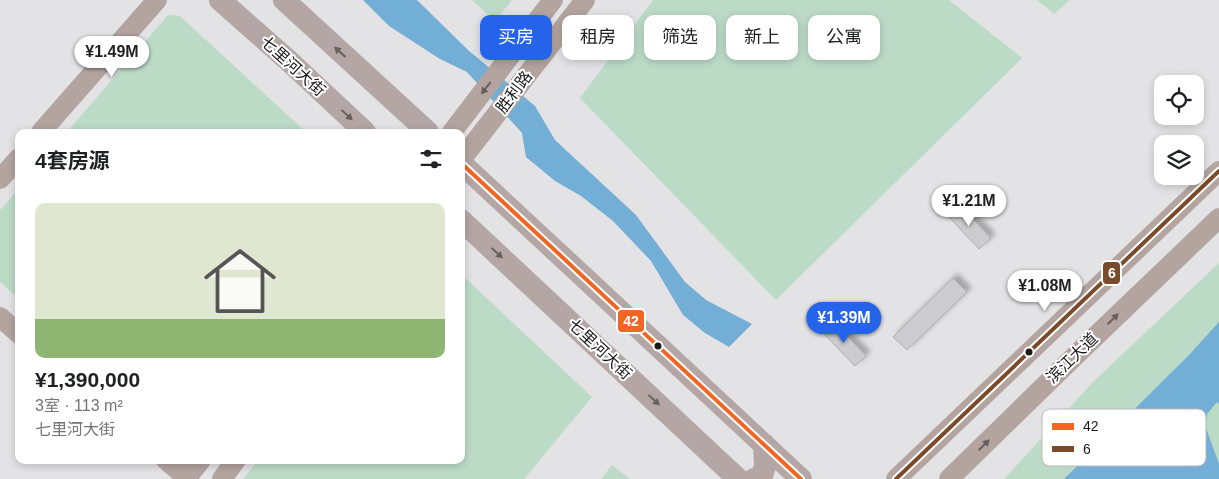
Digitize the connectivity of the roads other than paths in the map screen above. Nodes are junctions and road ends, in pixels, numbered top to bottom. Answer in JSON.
{"nodes":[{"id":1,"x":157,"y":0,"type":"edge"},
{"id":2,"x":220,"y":0,"type":"edge"},
{"id":3,"x":284,"y":0,"type":"edge"},
{"id":4,"x":553,"y":0,"type":"edge"},
{"id":5,"x":585,"y":0,"type":"edge"},
{"id":6,"x":457,"y":125,"type":"edge"},
{"id":7,"x":44,"y":129,"type":"edge"},
{"id":8,"x":362,"y":129,"type":"edge"},
{"id":9,"x":425,"y":129,"type":"edge"},
{"id":10,"x":465,"y":157,"type":"edge"},
{"id":11,"x":15,"y":162,"type":"edge"},
{"id":12,"x":465,"y":166,"type":"edge"},
{"id":13,"x":1219,"y":171,"type":"edge"},
{"id":14,"x":0,"y":179,"type":"edge"},
{"id":15,"x":1219,"y":218,"type":"edge"},
{"id":16,"x":465,"y":224,"type":"edge"},
{"id":17,"x":0,"y":317,"type":"edge"},
{"id":18,"x":15,"y":330,"type":"edge"},
{"id":19,"x":764,"y":444,"type":"junction"},
{"id":20,"x":170,"y":464,"type":"edge"},
{"id":21,"x":198,"y":464,"type":"edge"},
{"id":22,"x":233,"y":464,"type":"edge"},
{"id":23,"x":913,"y":470,"type":"edge"},
{"id":24,"x":744,"y":478,"type":"edge"},
{"id":25,"x":187,"y":479,"type":"edge"},
{"id":26,"x":222,"y":479,"type":"edge"},
{"id":27,"x":801,"y":479,"type":"edge"},
{"id":28,"x":896,"y":479,"type":"edge"},
{"id":29,"x":949,"y":479,"type":"edge"}],
"edges":[{"from":1,"to":7,"type":"main road"},
{"from":2,"to":8,"type":"main road","name":"七里河大街","one_way":true},
{"from":9,"to":3,"type":"main road","one_way":true},
{"from":4,"to":6,"type":"main road","name":"胜利路","one_way":true},
{"from":5,"to":10,"type":"main road","name":"胜利路"},
{"from":11,"to":14,"type":"main road"},
{"from":12,"to":19,"type":"main road"},
{"from":13,"to":23,"type":"main road"},
{"from":29,"to":15,"type":"main road","name":"滨江大道","one_way":true},
{"from":16,"to":24,"type":"main road","name":"七里河大街","one_way":true},
{"from":17,"to":18,"type":"main road"},
{"from":19,"to":24,"type":"main road"},
{"from":19,"to":27,"type":"main road"},
{"from":20,"to":25,"type":"main road"},
{"from":21,"to":25,"type":"main road"},
{"from":22,"to":26,"type":"main road"},
{"from":23,"to":28,"type":"main road"}]}
